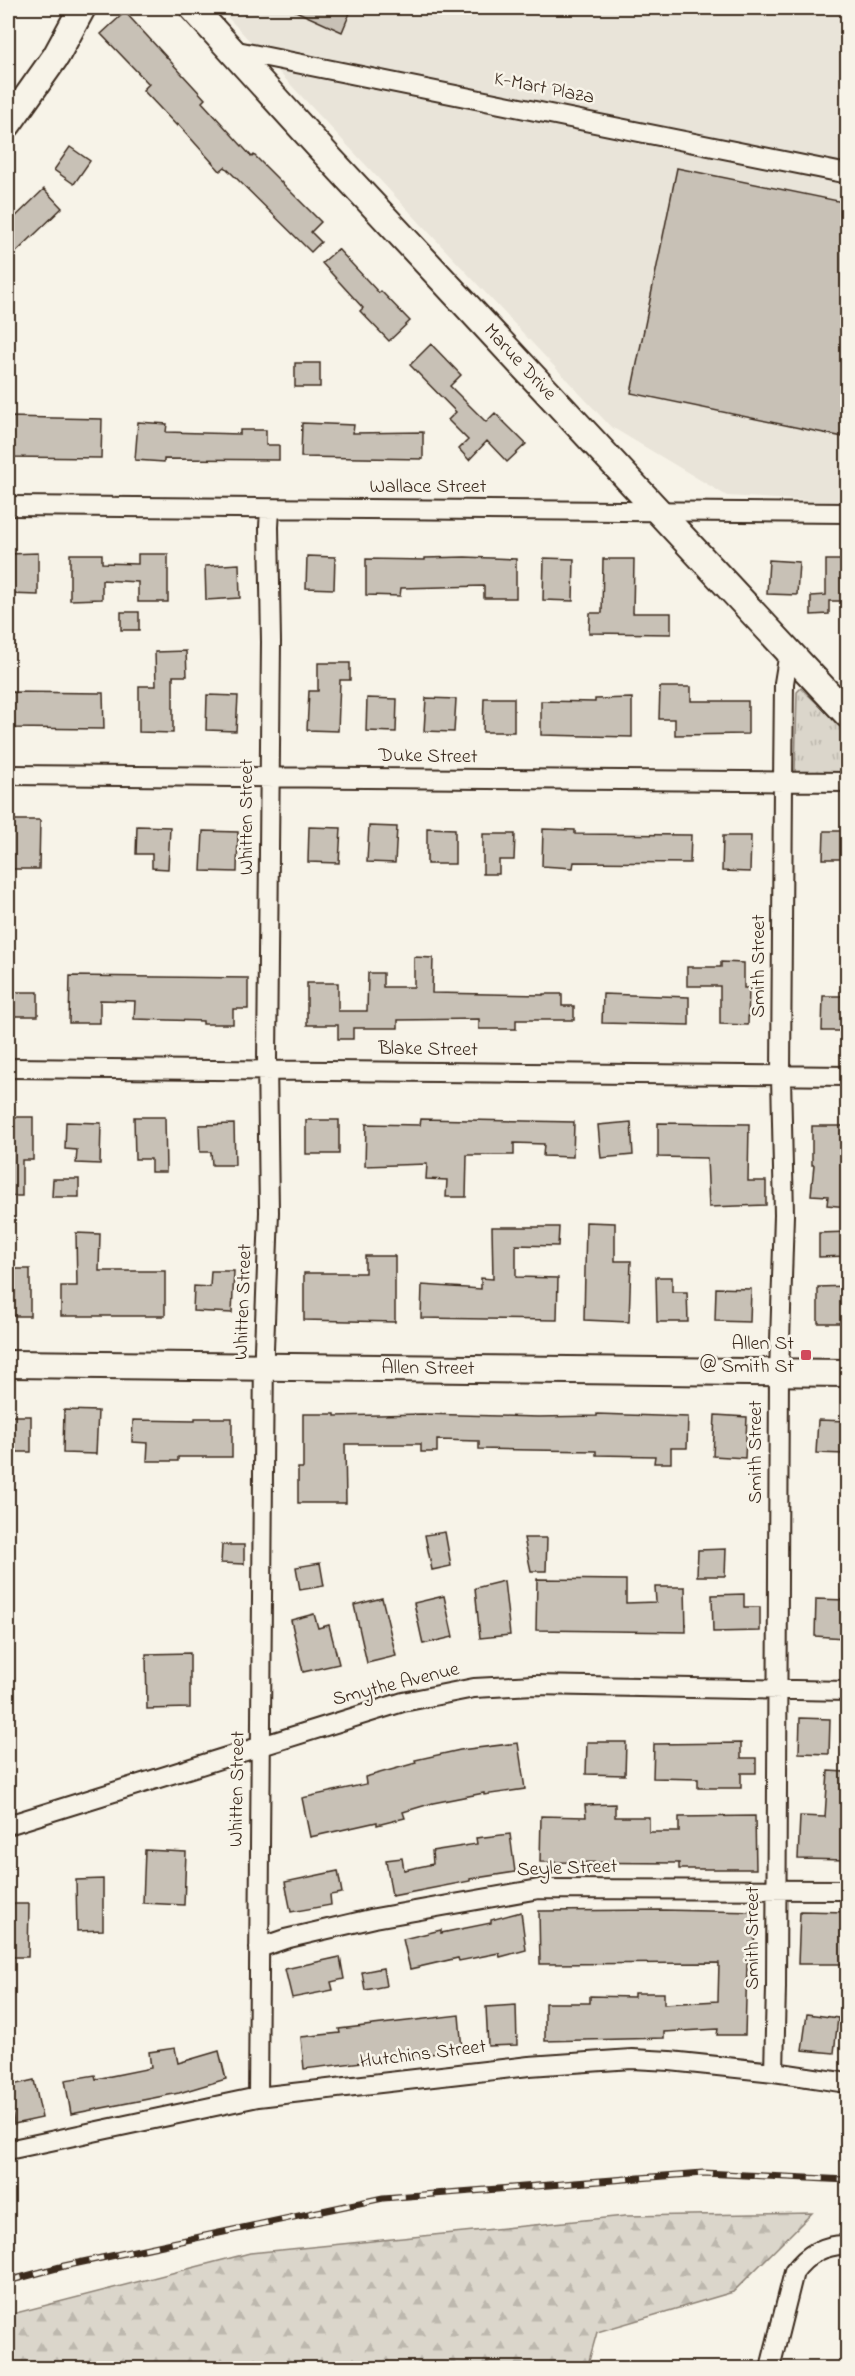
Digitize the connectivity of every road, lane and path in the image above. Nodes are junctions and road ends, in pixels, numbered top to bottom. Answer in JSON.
{"nodes":[{"id":1,"x":82,"y":8,"type":"edge"},
{"id":2,"x":193,"y":8,"type":"edge"},
{"id":3,"x":232,"y":50,"type":"junction"},
{"id":4,"x":8,"y":124,"type":"edge"},
{"id":5,"x":848,"y":174,"type":"edge"},
{"id":6,"x":8,"y":506,"type":"edge"},
{"id":7,"x":270,"y":509,"type":"junction"},
{"id":8,"x":657,"y":511,"type":"junction"},
{"id":9,"x":848,"y":513,"type":"edge"},
{"id":10,"x":789,"y":652,"type":"junction"},
{"id":11,"x":848,"y":715,"type":"edge"},
{"id":12,"x":8,"y":775,"type":"edge"},
{"id":13,"x":270,"y":778,"type":"junction"},
{"id":14,"x":848,"y":782,"type":"edge"},
{"id":15,"x":783,"y":783,"type":"junction"},
{"id":16,"x":8,"y":1068,"type":"edge"},
{"id":17,"x":267,"y":1071,"type":"junction"},
{"id":18,"x":781,"y":1076,"type":"junction"},
{"id":19,"x":848,"y":1076,"type":"edge"},
{"id":20,"x":8,"y":1364,"type":"edge"},
{"id":21,"x":264,"y":1367,"type":"junction"},
{"id":22,"x":779,"y":1373,"type":"junction"},
{"id":23,"x":848,"y":1373,"type":"edge"},
{"id":24,"x":777,"y":1689,"type":"junction"},
{"id":25,"x":848,"y":1691,"type":"edge"},
{"id":26,"x":261,"y":1746,"type":"junction"},
{"id":27,"x":8,"y":1825,"type":"edge"},
{"id":28,"x":775,"y":1890,"type":"junction"},
{"id":29,"x":848,"y":1890,"type":"edge"},
{"id":30,"x":259,"y":1948,"type":"junction"},
{"id":31,"x":774,"y":2072,"type":"junction"},
{"id":32,"x":848,"y":2083,"type":"edge"},
{"id":33,"x":258,"y":2097,"type":"junction"},
{"id":34,"x":8,"y":2150,"type":"edge"},
{"id":35,"x":848,"y":2245,"type":"edge"},
{"id":36,"x":770,"y":2368,"type":"edge"}],
"edges":[{"from":1,"to":4,"type":"street"},
{"from":2,"to":3,"type":"street","name":"Marue Drive"},
{"from":3,"to":5,"type":"street","name":"K-Mart Plaza"},
{"from":3,"to":8,"type":"street","name":"Marue Drive"},
{"from":6,"to":7,"type":"street","name":"Wallace Street"},
{"from":7,"to":8,"type":"street","name":"Wallace Street"},
{"from":7,"to":13,"type":"street","name":"Whitten Street"},
{"from":8,"to":9,"type":"street","name":"Wallace Street"},
{"from":8,"to":10,"type":"street","name":"Marue Drive"},
{"from":10,"to":11,"type":"street","name":"Marue Drive"},
{"from":10,"to":15,"type":"street","name":"Smith Street"},
{"from":12,"to":13,"type":"street","name":"Duke Street"},
{"from":13,"to":15,"type":"street","name":"Duke Street"},
{"from":13,"to":17,"type":"street","name":"Whitten Street"},
{"from":14,"to":15,"type":"street","name":"Duke Street"},
{"from":15,"to":18,"type":"street","name":"Smith Street"},
{"from":16,"to":17,"type":"street","name":"Blake Street"},
{"from":17,"to":18,"type":"street","name":"Blake Street"},
{"from":17,"to":21,"type":"street","name":"Whitten Street"},
{"from":18,"to":19,"type":"street","name":"Blake Street"},
{"from":18,"to":22,"type":"street","name":"Smith Street"},
{"from":20,"to":21,"type":"street","name":"Allen Street"},
{"from":21,"to":22,"type":"street","name":"Allen Street"},
{"from":21,"to":26,"type":"street","name":"Whitten Street"},
{"from":22,"to":23,"type":"street","name":"Allen Street"},
{"from":22,"to":24,"type":"street","name":"Smith Street"},
{"from":24,"to":25,"type":"street","name":"Smythe Avenue"},
{"from":24,"to":26,"type":"street","name":"Smythe Avenue"},
{"from":24,"to":28,"type":"street","name":"Smith Street"},
{"from":26,"to":27,"type":"street","name":"Smythe Avenue"},
{"from":26,"to":30,"type":"street","name":"Whitten Street"},
{"from":28,"to":29,"type":"street","name":"Seyle Street"},
{"from":28,"to":30,"type":"street","name":"Seyle Street"},
{"from":28,"to":31,"type":"street","name":"Smith Street"},
{"from":30,"to":33,"type":"street","name":"Whitten Street"},
{"from":31,"to":32,"type":"street","name":"Hutchins Street"},
{"from":31,"to":33,"type":"street","name":"Hutchins Street"},
{"from":33,"to":34,"type":"street","name":"Hutchins Street"},
{"from":35,"to":36,"type":"street"}]}
